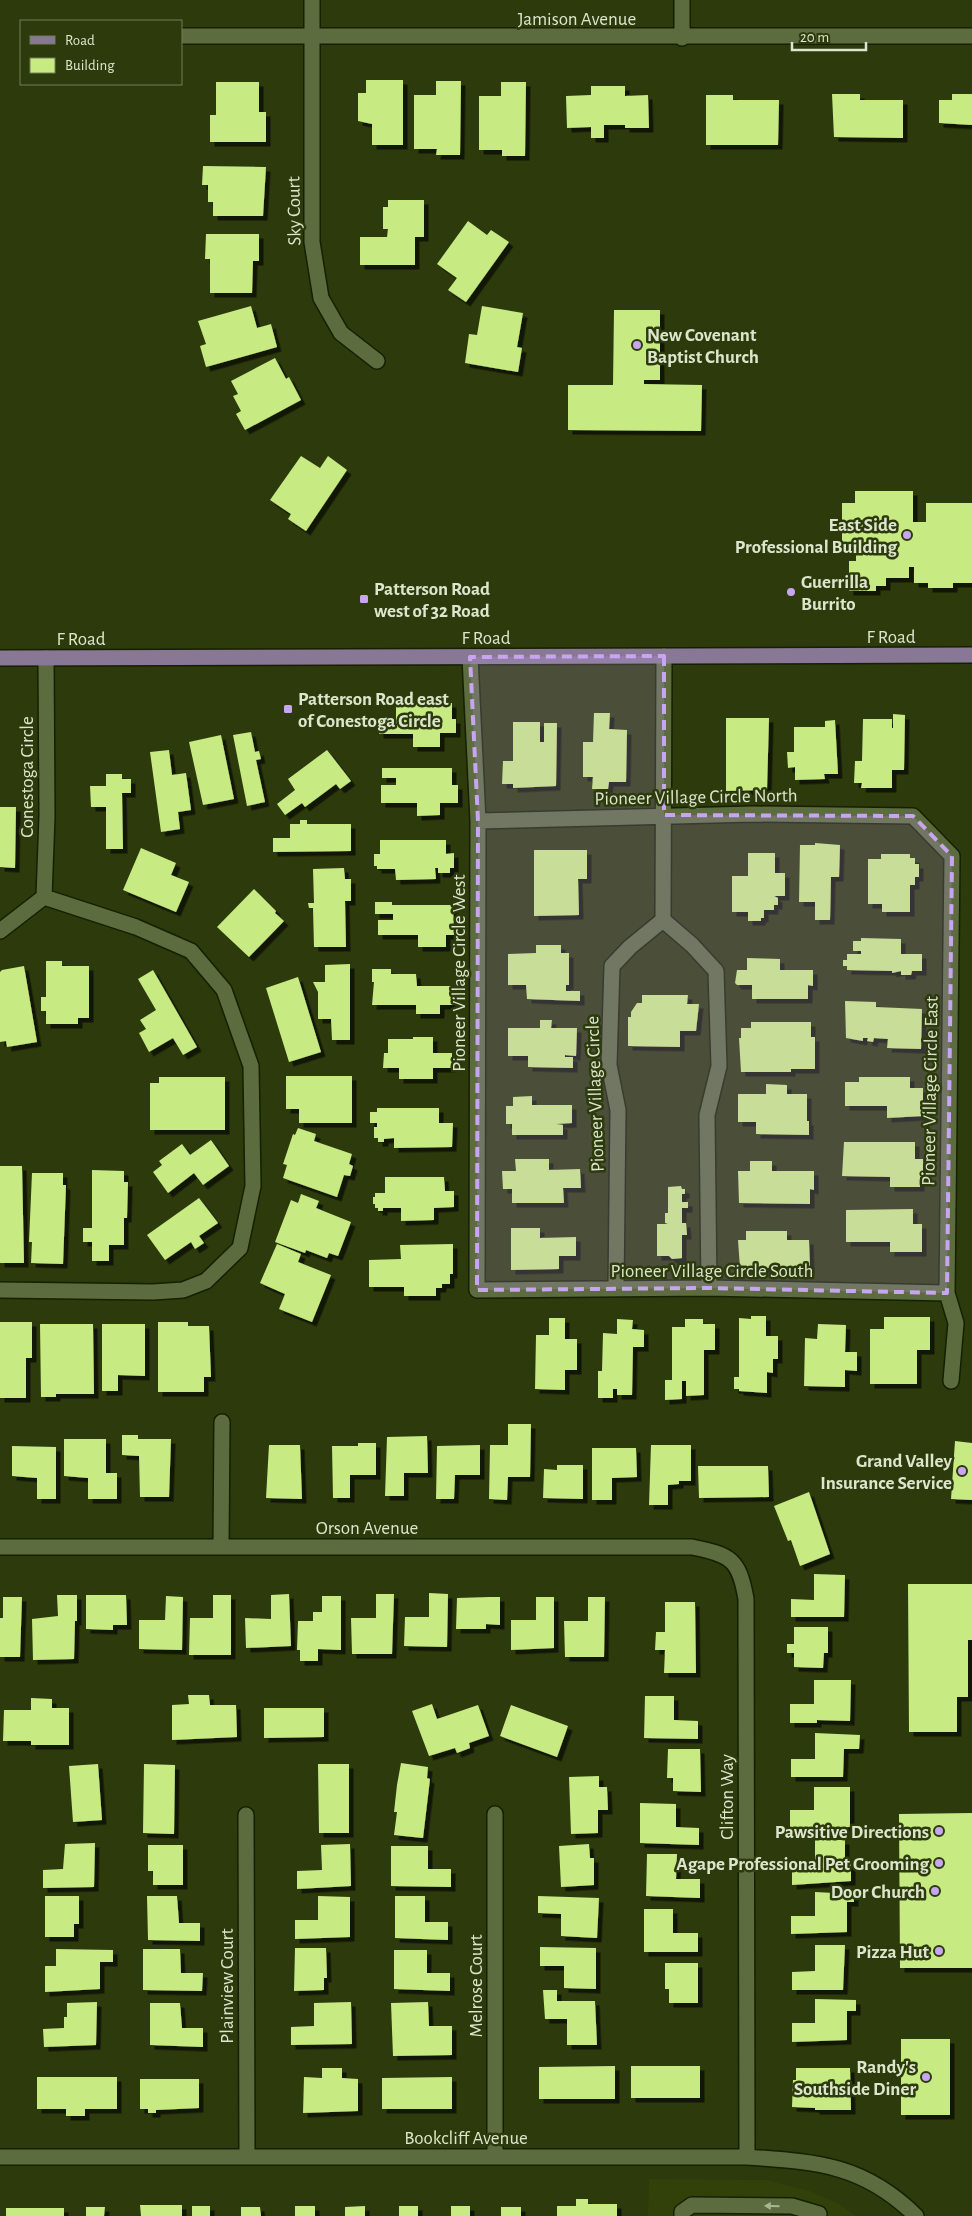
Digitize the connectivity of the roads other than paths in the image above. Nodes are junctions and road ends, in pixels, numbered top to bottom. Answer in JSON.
{"nodes":[{"id":1,"x":312,"y":0,"type":"edge"},
{"id":2,"x":682,"y":0,"type":"edge"},
{"id":3,"x":182,"y":36,"type":"edge"},
{"id":4,"x":972,"y":36,"type":"edge"},
{"id":5,"x":312,"y":37,"type":"junction"},
{"id":6,"x":682,"y":38,"type":"junction"},
{"id":7,"x":377,"y":361,"type":"dead end"},
{"id":8,"x":972,"y":655,"type":"edge"},
{"id":9,"x":664,"y":656,"type":"junction"},
{"id":10,"x":470,"y":657,"type":"junction"},
{"id":11,"x":0,"y":658,"type":"edge"},
{"id":12,"x":46,"y":658,"type":"junction"},
{"id":13,"x":664,"y":815,"type":"junction"},
{"id":14,"x":913,"y":816,"type":"joint"},
{"id":15,"x":478,"y":822,"type":"junction"},
{"id":16,"x":44,"y":897,"type":"junction"},
{"id":17,"x":663,"y":920,"type":"junction"},
{"id":18,"x":0,"y":931,"type":"edge"},
{"id":19,"x":709,"y":1288,"type":"junction"},
{"id":20,"x":616,"y":1289,"type":"junction"},
{"id":21,"x":0,"y":1290,"type":"edge"},
{"id":22,"x":477,"y":1290,"type":"joint"},
{"id":23,"x":947,"y":1293,"type":"junction"},
{"id":24,"x":951,"y":1381,"type":"dead end"},
{"id":25,"x":222,"y":1422,"type":"dead end"},
{"id":26,"x":0,"y":1547,"type":"edge"},
{"id":27,"x":221,"y":1548,"type":"junction"},
{"id":28,"x":732,"y":1560,"type":"joint"},
{"id":29,"x":495,"y":1814,"type":"dead end"},
{"id":30,"x":246,"y":1815,"type":"dead end"},
{"id":31,"x":0,"y":2156,"type":"edge"},
{"id":32,"x":747,"y":2156,"type":"junction"},
{"id":33,"x":247,"y":2157,"type":"junction"},
{"id":34,"x":495,"y":2157,"type":"junction"},
{"id":35,"x":689,"y":2212,"type":"edge"},
{"id":36,"x":819,"y":2214,"type":"dead end"},
{"id":37,"x":916,"y":2216,"type":"edge"}],
"edges":[{"from":1,"to":5,"type":"street","name":"Sky Court"},
{"from":2,"to":6,"type":"street"},
{"from":3,"to":5,"type":"street","name":"Jamison Avenue"},
{"from":4,"to":6,"type":"street","name":"Jamison Avenue"},
{"from":5,"to":6,"type":"street","name":"Jamison Avenue"},
{"from":5,"to":7,"type":"street","name":"Sky Court"},
{"from":8,"to":9,"type":"main road","name":"F Road"},
{"from":9,"to":10,"type":"main road","name":"F Road"},
{"from":9,"to":13,"type":"street"},
{"from":10,"to":12,"type":"main road","name":"F Road"},
{"from":10,"to":15,"type":"street","name":"Pioneer Village Circle West"},
{"from":11,"to":12,"type":"main road","name":"F Road"},
{"from":12,"to":16,"type":"street","name":"Conestoga Circle"},
{"from":13,"to":14,"type":"street","name":"Pioneer Village Circle North"},
{"from":13,"to":15,"type":"street","name":"Pioneer Village Circle North"},
{"from":13,"to":17,"type":"street"},
{"from":14,"to":23,"type":"street","name":"Pioneer Village Circle East"},
{"from":15,"to":22,"type":"street","name":"Pioneer Village Circle West"},
{"from":16,"to":18,"type":"street"},
{"from":16,"to":21,"type":"street"},
{"from":17,"to":19,"type":"street"},
{"from":17,"to":20,"type":"street","name":"Pioneer Village Circle"},
{"from":19,"to":20,"type":"street","name":"Pioneer Village Circle South"},
{"from":19,"to":23,"type":"street","name":"Pioneer Village Circle South"},
{"from":20,"to":22,"type":"street","name":"Pioneer Village Circle South"},
{"from":23,"to":24,"type":"street","name":"Pioneer Village Circle East"},
{"from":25,"to":27,"type":"street"},
{"from":26,"to":27,"type":"street","name":"Orson Avenue"},
{"from":27,"to":28,"type":"street","name":"Orson Avenue"},
{"from":28,"to":32,"type":"street","name":"Clifton Way"},
{"from":29,"to":34,"type":"street","name":"Melrose Court"},
{"from":30,"to":33,"type":"street","name":"Plainview Court"},
{"from":31,"to":33,"type":"street","name":"Bookcliff Avenue"},
{"from":32,"to":34,"type":"street","name":"Bookcliff Avenue"},
{"from":32,"to":37,"type":"street","name":"Bookcliff Avenue"},
{"from":33,"to":34,"type":"street","name":"Bookcliff Avenue"},
{"from":36,"to":35,"type":"street","one_way":true}]}
